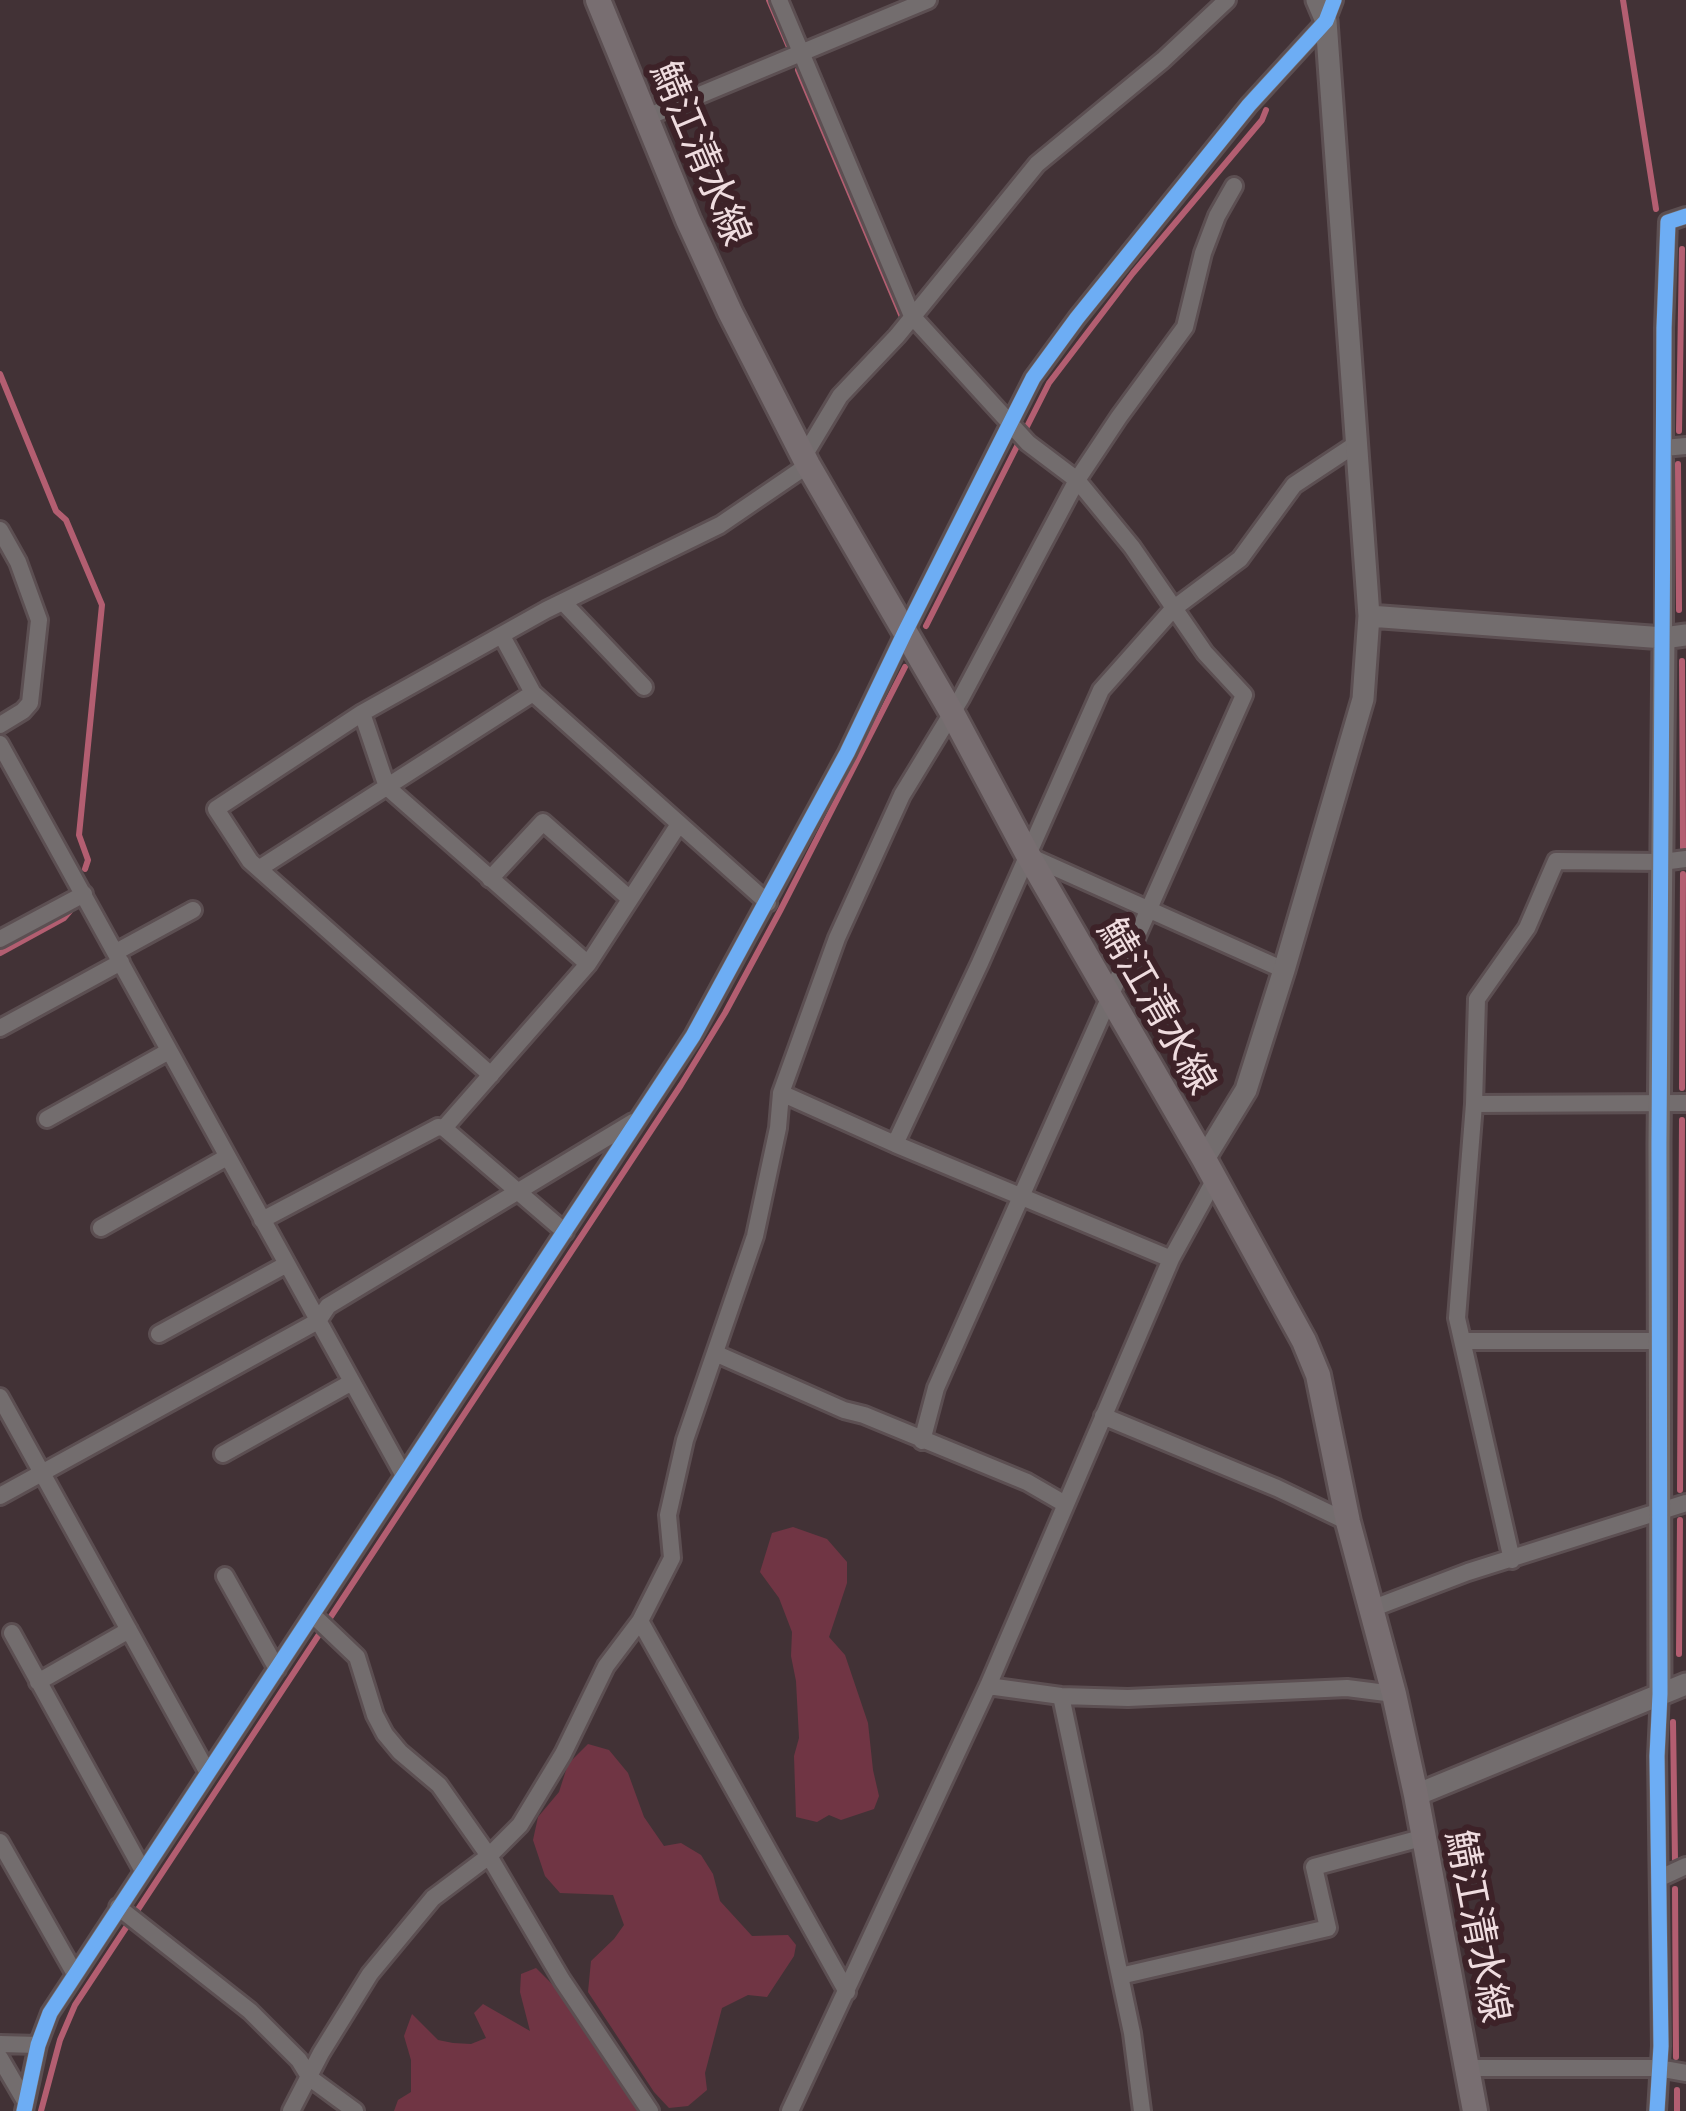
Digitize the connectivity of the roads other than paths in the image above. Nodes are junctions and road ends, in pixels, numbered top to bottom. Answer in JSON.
{"nodes":[{"id":1,"x":598,"y":0,"type":"edge"},
{"id":2,"x":778,"y":0,"type":"edge"},
{"id":3,"x":928,"y":0,"type":"edge"},
{"id":4,"x":1227,"y":0,"type":"edge"},
{"id":5,"x":1326,"y":7,"type":"edge"},
{"id":6,"x":802,"y":54,"type":"junction"},
{"id":7,"x":647,"y":117,"type":"junction"},
{"id":8,"x":1234,"y":186,"type":"dead end"},
{"id":9,"x":1686,"y":216,"type":"edge"},
{"id":10,"x":912,"y":316,"type":"junction"},
{"id":11,"x":1019,"y":433,"type":"junction"},
{"id":12,"x":1356,"y":444,"type":"junction"},
{"id":13,"x":1686,"y":446,"type":"edge"},
{"id":14,"x":1664,"y":448,"type":"junction"},
{"id":15,"x":806,"y":460,"type":"junction"},
{"id":16,"x":1077,"y":480,"type":"junction"},
{"id":17,"x":0,"y":530,"type":"edge"},
{"id":18,"x":563,"y":602,"type":"junction"},
{"id":19,"x":1173,"y":609,"type":"junction"},
{"id":20,"x":1369,"y":616,"type":"junction"},
{"id":21,"x":905,"y":632,"type":"junction"},
{"id":22,"x":502,"y":636,"type":"junction"},
{"id":23,"x":1675,"y":637,"type":"edge"},
{"id":24,"x":644,"y":687,"type":"dead end"},
{"id":25,"x":533,"y":693,"type":"junction"},
{"id":26,"x":362,"y":712,"type":"junction"},
{"id":27,"x":951,"y":712,"type":"junction"},
{"id":28,"x":0,"y":725,"type":"edge"},
{"id":29,"x":0,"y":744,"type":"edge"},
{"id":30,"x":387,"y":787,"type":"junction"},
{"id":31,"x":679,"y":824,"type":"junction"},
{"id":32,"x":1028,"y":855,"type":"junction"},
{"id":33,"x":1686,"y":859,"type":"edge"},
{"id":34,"x":1662,"y":862,"type":"junction"},
{"id":35,"x":260,"y":868,"type":"junction"},
{"id":36,"x":490,"y":878,"type":"junction"},
{"id":37,"x":84,"y":894,"type":"junction"},
{"id":38,"x":630,"y":899,"type":"junction"},
{"id":39,"x":768,"y":902,"type":"junction"},
{"id":40,"x":1150,"y":909,"type":"junction"},
{"id":41,"x":193,"y":910,"type":"dead end"},
{"id":42,"x":0,"y":939,"type":"edge"},
{"id":43,"x":118,"y":957,"type":"junction"},
{"id":44,"x":588,"y":964,"type":"junction"},
{"id":45,"x":1284,"y":970,"type":"junction"},
{"id":46,"x":1109,"y":998,"type":"junction"},
{"id":47,"x":0,"y":1028,"type":"edge"},
{"id":48,"x":170,"y":1051,"type":"junction"},
{"id":49,"x":490,"y":1075,"type":"junction"},
{"id":50,"x":781,"y":1093,"type":"junction"},
{"id":51,"x":1686,"y":1103,"type":"edge"},
{"id":52,"x":1474,"y":1104,"type":"junction"},
{"id":53,"x":1660,"y":1105,"type":"junction"},
{"id":54,"x":641,"y":1117,"type":"junction"},
{"id":55,"x":47,"y":1120,"type":"dead end"},
{"id":56,"x":444,"y":1128,"type":"junction"},
{"id":57,"x":895,"y":1144,"type":"junction"},
{"id":58,"x":227,"y":1156,"type":"junction"},
{"id":59,"x":1210,"y":1169,"type":"junction"},
{"id":60,"x":518,"y":1192,"type":"junction"},
{"id":61,"x":1022,"y":1198,"type":"junction"},
{"id":62,"x":262,"y":1220,"type":"junction"},
{"id":63,"x":100,"y":1228,"type":"dead end"},
{"id":64,"x":565,"y":1232,"type":"junction"},
{"id":65,"x":1171,"y":1259,"type":"junction"},
{"id":66,"x":286,"y":1264,"type":"junction"},
{"id":67,"x":318,"y":1321,"type":"junction"},
{"id":68,"x":159,"y":1334,"type":"dead end"},
{"id":69,"x":1463,"y":1341,"type":"junction"},
{"id":70,"x":1660,"y":1341,"type":"junction"},
{"id":71,"x":716,"y":1354,"type":"junction"},
{"id":72,"x":352,"y":1382,"type":"junction"},
{"id":73,"x":0,"y":1397,"type":"edge"},
{"id":74,"x":1103,"y":1416,"type":"junction"},
{"id":75,"x":922,"y":1441,"type":"junction"},
{"id":76,"x":223,"y":1454,"type":"dead end"},
{"id":77,"x":42,"y":1473,"type":"junction"},
{"id":78,"x":403,"y":1474,"type":"junction"},
{"id":79,"x":0,"y":1496,"type":"edge"},
{"id":80,"x":1686,"y":1503,"type":"edge"},
{"id":81,"x":1065,"y":1504,"type":"junction"},
{"id":82,"x":1660,"y":1510,"type":"junction"},
{"id":83,"x":1348,"y":1522,"type":"junction"},
{"id":84,"x":1512,"y":1560,"type":"junction"},
{"id":85,"x":225,"y":1576,"type":"dead end"},
{"id":86,"x":1371,"y":1609,"type":"junction"},
{"id":87,"x":640,"y":1621,"type":"junction"},
{"id":88,"x":321,"y":1622,"type":"junction"},
{"id":89,"x":129,"y":1630,"type":"junction"},
{"id":90,"x":11,"y":1633,"type":"dead end"},
{"id":91,"x":277,"y":1669,"type":"junction"},
{"id":92,"x":38,"y":1682,"type":"junction"},
{"id":93,"x":1686,"y":1684,"type":"edge"},
{"id":94,"x":988,"y":1685,"type":"junction"},
{"id":95,"x":1394,"y":1694,"type":"junction"},
{"id":96,"x":1660,"y":1694,"type":"junction"},
{"id":97,"x":1061,"y":1696,"type":"junction"},
{"id":98,"x":208,"y":1773,"type":"junction"},
{"id":99,"x":1416,"y":1795,"type":"junction"},
{"id":100,"x":1425,"y":1838,"type":"junction"},
{"id":101,"x":0,"y":1842,"type":"edge"},
{"id":102,"x":489,"y":1856,"type":"junction"},
{"id":103,"x":1686,"y":1866,"type":"edge"},
{"id":104,"x":143,"y":1871,"type":"junction"},
{"id":105,"x":1660,"y":1878,"type":"junction"},
{"id":106,"x":128,"y":1914,"type":"junction"},
{"id":107,"x":75,"y":1975,"type":"junction"},
{"id":108,"x":1120,"y":1976,"type":"junction"},
{"id":109,"x":847,"y":1992,"type":"junction"},
{"id":110,"x":0,"y":2044,"type":"edge"},
{"id":111,"x":38,"y":2045,"type":"junction"},
{"id":112,"x":0,"y":2058,"type":"edge"},
{"id":113,"x":1467,"y":2068,"type":"junction"},
{"id":114,"x":1658,"y":2068,"type":"junction"},
{"id":115,"x":1686,"y":2073,"type":"edge"},
{"id":116,"x":310,"y":2078,"type":"junction"},
{"id":117,"x":24,"y":2106,"type":"edge"},
{"id":118,"x":291,"y":2111,"type":"edge"},
{"id":119,"x":355,"y":2111,"type":"edge"},
{"id":120,"x":650,"y":2111,"type":"edge"},
{"id":121,"x":790,"y":2111,"type":"edge"},
{"id":122,"x":1142,"y":2111,"type":"edge"},
{"id":123,"x":1475,"y":2111,"type":"edge"},
{"id":124,"x":1657,"y":2111,"type":"edge"}],
"edges":[{"from":1,"to":7,"type":"main road","name":"鯖江清水線"},
{"from":2,"to":6,"type":"street"},
{"from":3,"to":6,"type":"street"},
{"from":4,"to":10,"type":"street"},
{"from":5,"to":11,"type":"street"},
{"from":5,"to":12,"type":"street"},
{"from":6,"to":7,"type":"street"},
{"from":6,"to":10,"type":"street"},
{"from":7,"to":15,"type":"main road","name":"鯖江清水線"},
{"from":8,"to":16,"type":"street"},
{"from":9,"to":14,"type":"street"},
{"from":10,"to":11,"type":"street"},
{"from":10,"to":15,"type":"street"},
{"from":11,"to":16,"type":"street"},
{"from":11,"to":21,"type":"street"},
{"from":12,"to":19,"type":"street"},
{"from":12,"to":20,"type":"street"},
{"from":13,"to":14,"type":"street"},
{"from":14,"to":23,"type":"street"},
{"from":15,"to":18,"type":"street"},
{"from":15,"to":21,"type":"main road","name":"鯖江清水線"},
{"from":16,"to":19,"type":"street"},
{"from":16,"to":27,"type":"street"},
{"from":17,"to":28,"type":"street"},
{"from":18,"to":22,"type":"street"},
{"from":18,"to":24,"type":"street"},
{"from":19,"to":32,"type":"street"},
{"from":19,"to":40,"type":"street"},
{"from":20,"to":23,"type":"street"},
{"from":20,"to":45,"type":"street"},
{"from":21,"to":27,"type":"main road","name":"鯖江清水線"},
{"from":21,"to":39,"type":"street"},
{"from":22,"to":25,"type":"street"},
{"from":22,"to":26,"type":"street"},
{"from":23,"to":34,"type":"street"},
{"from":25,"to":30,"type":"street"},
{"from":25,"to":31,"type":"street"},
{"from":26,"to":30,"type":"street"},
{"from":26,"to":35,"type":"street"},
{"from":27,"to":32,"type":"main road","name":"鯖江清水線"},
{"from":27,"to":50,"type":"street"},
{"from":29,"to":37,"type":"street"},
{"from":30,"to":35,"type":"street"},
{"from":30,"to":36,"type":"street"},
{"from":31,"to":38,"type":"street"},
{"from":31,"to":39,"type":"street"},
{"from":32,"to":40,"type":"street"},
{"from":32,"to":46,"type":"main road","name":"鯖江清水線"},
{"from":32,"to":57,"type":"street"},
{"from":33,"to":34,"type":"street"},
{"from":34,"to":52,"type":"street"},
{"from":34,"to":53,"type":"street"},
{"from":35,"to":49,"type":"street"},
{"from":36,"to":38,"type":"street"},
{"from":36,"to":44,"type":"street"},
{"from":37,"to":42,"type":"street"},
{"from":37,"to":43,"type":"street"},
{"from":38,"to":44,"type":"street"},
{"from":39,"to":54,"type":"street"},
{"from":40,"to":45,"type":"street"},
{"from":40,"to":46,"type":"street"},
{"from":41,"to":43,"type":"street"},
{"from":43,"to":47,"type":"street"},
{"from":43,"to":48,"type":"street"},
{"from":44,"to":49,"type":"street"},
{"from":45,"to":59,"type":"street"},
{"from":46,"to":59,"type":"main road","name":"鯖江清水線"},
{"from":46,"to":61,"type":"street"},
{"from":48,"to":55,"type":"street"},
{"from":48,"to":58,"type":"street"},
{"from":49,"to":56,"type":"street"},
{"from":50,"to":57,"type":"street"},
{"from":50,"to":71,"type":"street"},
{"from":51,"to":53,"type":"street"},
{"from":52,"to":53,"type":"street"},
{"from":52,"to":69,"type":"street"},
{"from":53,"to":70,"type":"street"},
{"from":54,"to":60,"type":"street"},
{"from":54,"to":64,"type":"street"},
{"from":56,"to":60,"type":"street"},
{"from":56,"to":62,"type":"street"},
{"from":57,"to":61,"type":"street"},
{"from":58,"to":62,"type":"street"},
{"from":58,"to":63,"type":"street"},
{"from":59,"to":65,"type":"street"},
{"from":59,"to":83,"type":"main road","name":"鯖江清水線"},
{"from":60,"to":64,"type":"street"},
{"from":60,"to":67,"type":"street"},
{"from":61,"to":65,"type":"street"},
{"from":61,"to":75,"type":"street"},
{"from":62,"to":66,"type":"street"},
{"from":64,"to":78,"type":"street"},
{"from":65,"to":74,"type":"street"},
{"from":66,"to":67,"type":"street"},
{"from":66,"to":68,"type":"street"},
{"from":67,"to":72,"type":"street"},
{"from":67,"to":77,"type":"street"},
{"from":69,"to":70,"type":"street"},
{"from":69,"to":84,"type":"street"},
{"from":70,"to":82,"type":"street"},
{"from":71,"to":75,"type":"street"},
{"from":71,"to":87,"type":"street"},
{"from":72,"to":76,"type":"street"},
{"from":72,"to":78,"type":"street"},
{"from":73,"to":77,"type":"street"},
{"from":74,"to":81,"type":"street"},
{"from":74,"to":83,"type":"street"},
{"from":75,"to":81,"type":"street"},
{"from":77,"to":79,"type":"street"},
{"from":77,"to":89,"type":"street"},
{"from":78,"to":88,"type":"street"},
{"from":80,"to":82,"type":"street"},
{"from":81,"to":94,"type":"street"},
{"from":82,"to":84,"type":"street"},
{"from":82,"to":96,"type":"street"},
{"from":83,"to":86,"type":"main road","name":"鯖江清水線"},
{"from":84,"to":86,"type":"street"},
{"from":85,"to":91,"type":"street"},
{"from":86,"to":95,"type":"main road","name":"鯖江清水線"},
{"from":87,"to":102,"type":"street"},
{"from":87,"to":109,"type":"street"},
{"from":88,"to":91,"type":"street"},
{"from":88,"to":102,"type":"street"},
{"from":89,"to":92,"type":"street"},
{"from":89,"to":98,"type":"street"},
{"from":90,"to":92,"type":"street"},
{"from":91,"to":98,"type":"street"},
{"from":92,"to":104,"type":"street"},
{"from":93,"to":96,"type":"street"},
{"from":94,"to":97,"type":"street"},
{"from":94,"to":109,"type":"street"},
{"from":95,"to":97,"type":"street"},
{"from":95,"to":99,"type":"main road","name":"鯖江清水線"},
{"from":96,"to":99,"type":"street"},
{"from":96,"to":105,"type":"street"},
{"from":97,"to":108,"type":"street"},
{"from":98,"to":104,"type":"street"},
{"from":99,"to":100,"type":"main road","name":"鯖江清水線"},
{"from":100,"to":108,"type":"street"},
{"from":100,"to":113,"type":"main road","name":"鯖江清水線"},
{"from":101,"to":107,"type":"street"},
{"from":102,"to":116,"type":"street"},
{"from":102,"to":120,"type":"street"},
{"from":103,"to":105,"type":"street"},
{"from":104,"to":106,"type":"street"},
{"from":105,"to":114,"type":"street"},
{"from":106,"to":107,"type":"street"},
{"from":106,"to":116,"type":"street"},
{"from":107,"to":111,"type":"street"},
{"from":108,"to":122,"type":"street"},
{"from":109,"to":121,"type":"street"},
{"from":110,"to":111,"type":"street"},
{"from":111,"to":117,"type":"street"},
{"from":112,"to":117,"type":"street"},
{"from":113,"to":114,"type":"street"},
{"from":113,"to":123,"type":"main road","name":"鯖江清水線"},
{"from":114,"to":115,"type":"street"},
{"from":114,"to":124,"type":"street"},
{"from":116,"to":118,"type":"street"},
{"from":116,"to":119,"type":"street"}]}
